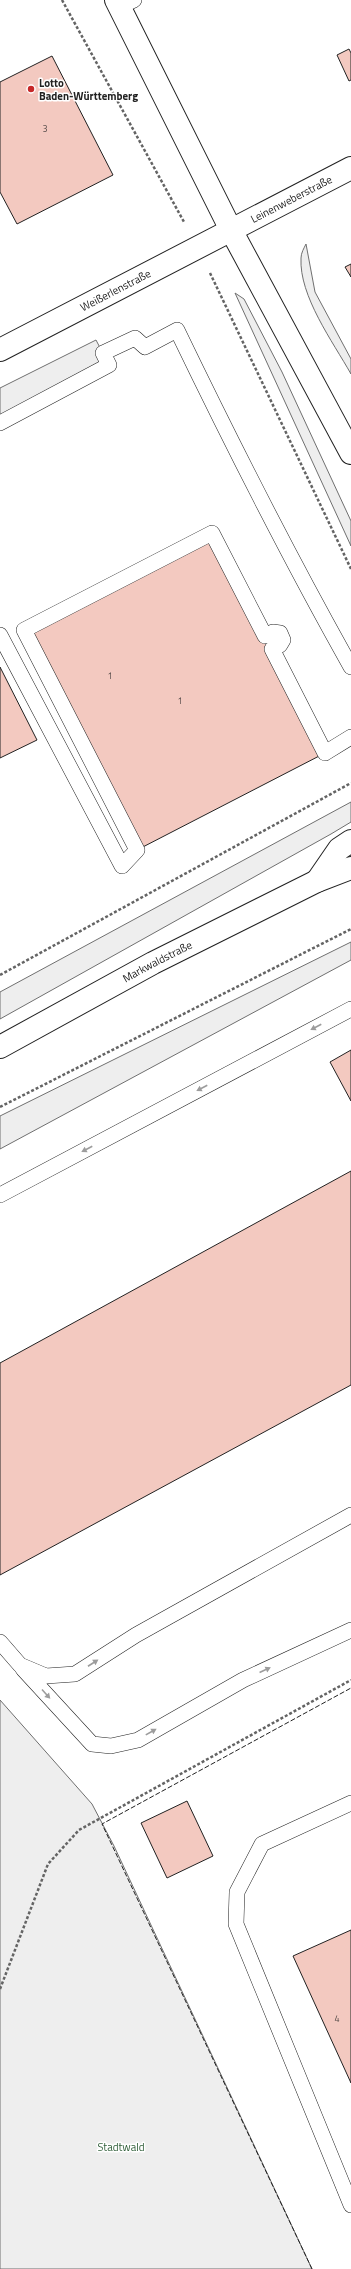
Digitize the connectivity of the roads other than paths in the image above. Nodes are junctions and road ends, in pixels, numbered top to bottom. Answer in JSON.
{"nodes":[{"id":1,"x":123,"y":2,"type":"edge"},
{"id":2,"x":351,"y":168,"type":"edge"},
{"id":3,"x":231,"y":230,"type":"junction"},
{"id":4,"x":0,"y":350,"type":"edge"},
{"id":5,"x":0,"y":423,"type":"edge"},
{"id":6,"x":351,"y":453,"type":"edge"},
{"id":7,"x":0,"y":635,"type":"edge"},
{"id":8,"x":351,"y":667,"type":"edge"},
{"id":9,"x":351,"y":737,"type":"edge"},
{"id":10,"x":351,"y":841,"type":"edge"},
{"id":11,"x":351,"y":868,"type":"edge"},
{"id":12,"x":317,"y":881,"type":"junction"},
{"id":13,"x":351,"y":882,"type":"edge"},
{"id":14,"x":351,"y":1009,"type":"edge"},
{"id":15,"x":0,"y":1047,"type":"edge"},
{"id":16,"x":0,"y":1195,"type":"edge"},
{"id":17,"x":351,"y":1515,"type":"edge"},
{"id":18,"x":351,"y":1630,"type":"edge"},
{"id":19,"x":0,"y":1642,"type":"edge"},
{"id":20,"x":20,"y":1665,"type":"junction"},
{"id":21,"x":351,"y":1803,"type":"edge"},
{"id":22,"x":351,"y":2205,"type":"edge"}],
"edges":[{"from":1,"to":3,"type":"street"},
{"from":2,"to":3,"type":"street","name":"Leinenweberstraße"},
{"from":3,"to":4,"type":"street","name":"Weißerlenstraße"},
{"from":3,"to":6,"type":"street"},
{"from":5,"to":8,"type":"lane"},
{"from":7,"to":9,"type":"lane"},
{"from":10,"to":12,"type":"street","name":"Markwaldstraße"},
{"from":11,"to":12,"type":"street","name":"Markwaldstraße"},
{"from":12,"to":13,"type":"street"},
{"from":12,"to":15,"type":"street","name":"Markwaldstraße"},
{"from":14,"to":16,"type":"lane","one_way":true},
{"from":20,"to":17,"type":"lane","one_way":true},
{"from":20,"to":18,"type":"lane","one_way":true},
{"from":19,"to":20,"type":"lane"},
{"from":21,"to":22,"type":"lane"}]}
